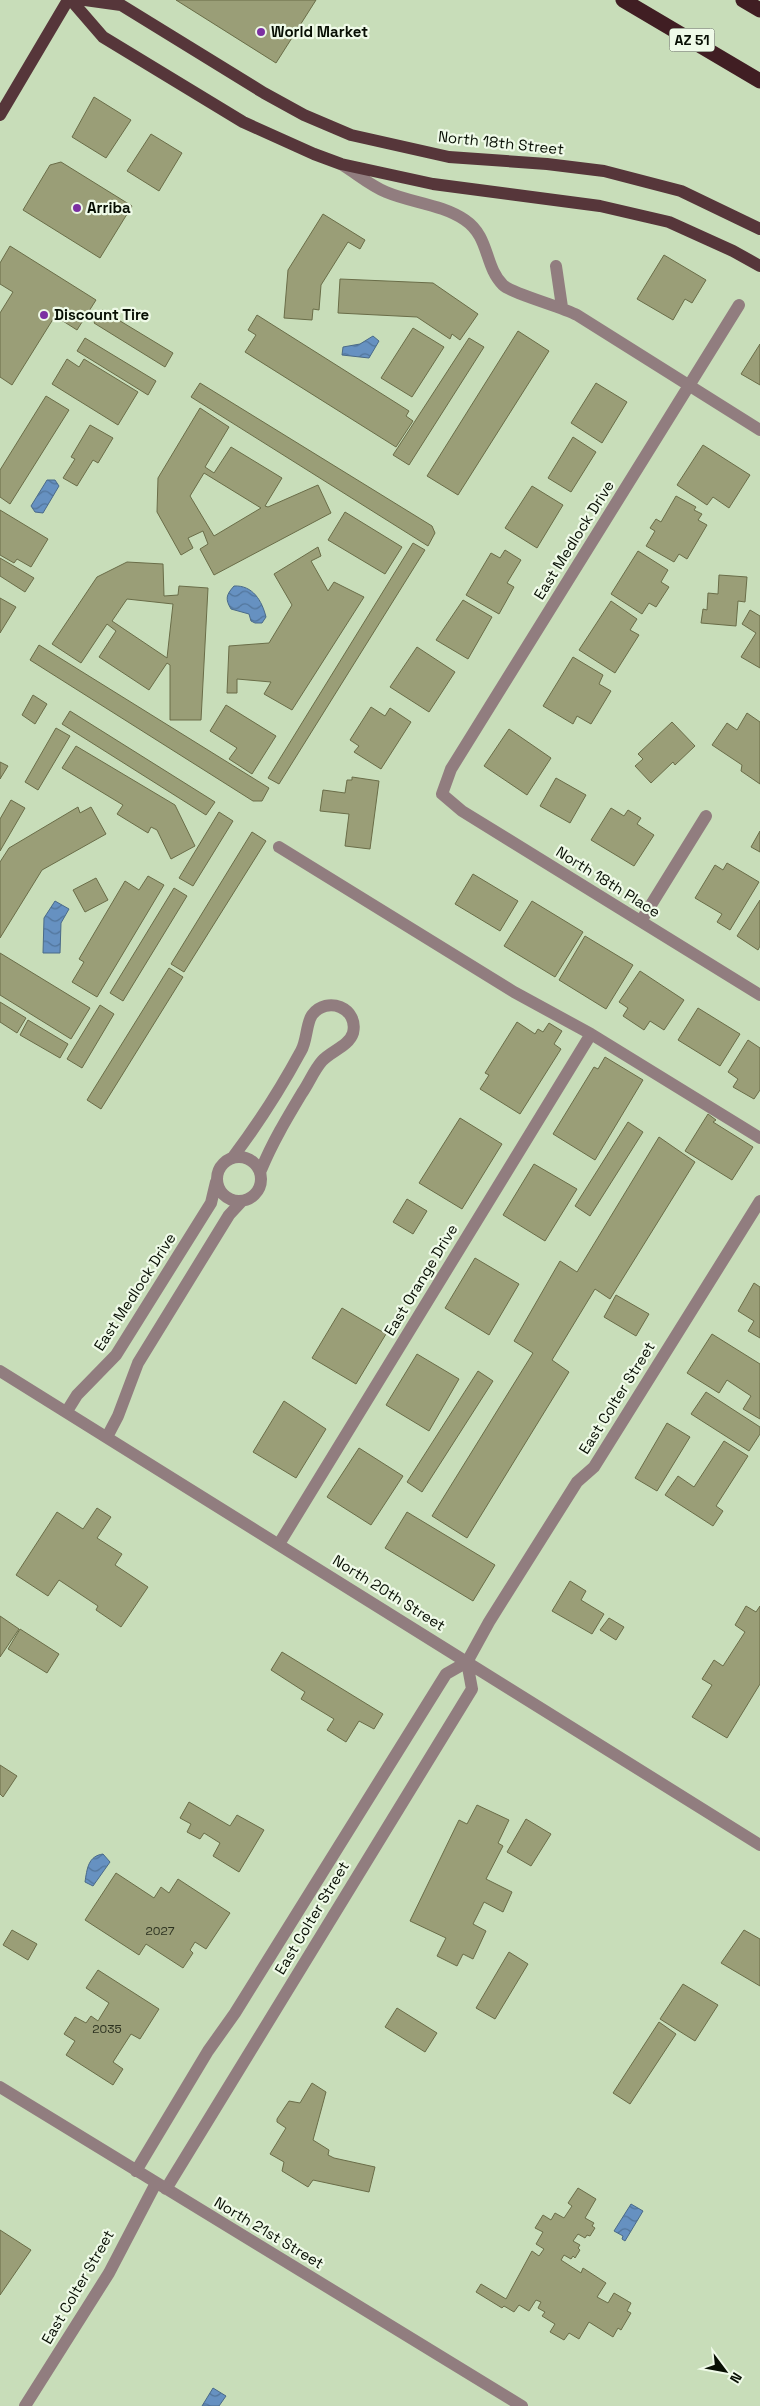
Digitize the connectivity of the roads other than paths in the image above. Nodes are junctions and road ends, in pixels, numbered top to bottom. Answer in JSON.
{"nodes":[{"id":1,"x":69,"y":0,"type":"edge"},
{"id":2,"x":85,"y":0,"type":"edge"},
{"id":3,"x":623,"y":0,"type":"edge"},
{"id":4,"x":744,"y":0,"type":"edge"},
{"id":5,"x":760,"y":10,"type":"edge"},
{"id":6,"x":760,"y":81,"type":"edge"},
{"id":7,"x":0,"y":114,"type":"edge"},
{"id":8,"x":341,"y":164,"type":"junction"},
{"id":9,"x":760,"y":228,"type":"edge"},
{"id":10,"x":556,"y":266,"type":"dead end"},
{"id":11,"x":760,"y":266,"type":"edge"},
{"id":12,"x":739,"y":305,"type":"dead end"},
{"id":13,"x":562,"y":307,"type":"junction"},
{"id":14,"x":689,"y":386,"type":"junction"},
{"id":15,"x":760,"y":430,"type":"edge"},
{"id":16,"x":442,"y":794,"type":"joint"},
{"id":17,"x":706,"y":816,"type":"dead end"},
{"id":18,"x":279,"y":847,"type":"dead end"},
{"id":19,"x":641,"y":921,"type":"junction"},
{"id":20,"x":760,"y":995,"type":"edge"},
{"id":21,"x":591,"y":1034,"type":"junction"},
{"id":22,"x":760,"y":1138,"type":"edge"},
{"id":23,"x":233,"y":1157,"type":"junction"},
{"id":24,"x":261,"y":1170,"type":"junction"},
{"id":25,"x":216,"y":1182,"type":"junction"},
{"id":26,"x":242,"y":1201,"type":"junction"},
{"id":27,"x":760,"y":1201,"type":"edge"},
{"id":28,"x":0,"y":1371,"type":"edge"},
{"id":29,"x":66,"y":1411,"type":"junction"},
{"id":30,"x":107,"y":1437,"type":"junction"},
{"id":31,"x":279,"y":1544,"type":"junction"},
{"id":32,"x":468,"y":1662,"type":"junction"},
{"id":33,"x":760,"y":1845,"type":"edge"},
{"id":34,"x":0,"y":2087,"type":"edge"},
{"id":35,"x":136,"y":2171,"type":"junction"},
{"id":36,"x":161,"y":2186,"type":"junction"},
{"id":37,"x":25,"y":2406,"type":"edge"},
{"id":38,"x":522,"y":2406,"type":"edge"}],
"edges":[{"from":1,"to":7,"type":"main road"},
{"from":1,"to":8,"type":"main road"},
{"from":2,"to":9,"type":"main road","name":"North 18th Street"},
{"from":3,"to":6,"type":"highway","number":"AZ 51"},
{"from":4,"to":5,"type":"highway"},
{"from":8,"to":11,"type":"main road"},
{"from":8,"to":13,"type":"street"},
{"from":10,"to":13,"type":"street"},
{"from":12,"to":14,"type":"street","name":"East Medlock Drive"},
{"from":13,"to":14,"type":"street"},
{"from":14,"to":15,"type":"street"},
{"from":14,"to":16,"type":"street","name":"East Medlock Drive"},
{"from":16,"to":19,"type":"street","name":"North 18th Place"},
{"from":17,"to":19,"type":"street"},
{"from":18,"to":21,"type":"street"},
{"from":19,"to":20,"type":"street","name":"North 18th Place"},
{"from":21,"to":22,"type":"street"},
{"from":21,"to":31,"type":"street","name":"East Orange Drive"},
{"from":23,"to":24,"type":"street"},
{"from":23,"to":24,"type":"street","name":"East Medlock Drive"},
{"from":23,"to":25,"type":"street","name":"East Medlock Drive"},
{"from":24,"to":26,"type":"street","name":"East Medlock Drive"},
{"from":25,"to":26,"type":"street"},
{"from":25,"to":29,"type":"street","name":"East Medlock Drive"},
{"from":26,"to":30,"type":"street","name":"East Medlock Drive"},
{"from":27,"to":32,"type":"street","name":"East Colter Street"},
{"from":28,"to":29,"type":"street","name":"North 20th Street"},
{"from":29,"to":30,"type":"street","name":"North 20th Street"},
{"from":30,"to":31,"type":"street","name":"North 20th Street"},
{"from":31,"to":32,"type":"street","name":"North 20th Street"},
{"from":32,"to":33,"type":"street","name":"North 20th Street"},
{"from":32,"to":35,"type":"street","name":"East Colter Street"},
{"from":32,"to":36,"type":"street","name":"East Colter Street"},
{"from":34,"to":35,"type":"street","name":"North 21st Street"},
{"from":35,"to":36,"type":"street","name":"North 21st Street"},
{"from":36,"to":37,"type":"street","name":"East Colter Street"},
{"from":36,"to":38,"type":"street","name":"North 21st Street"}]}
